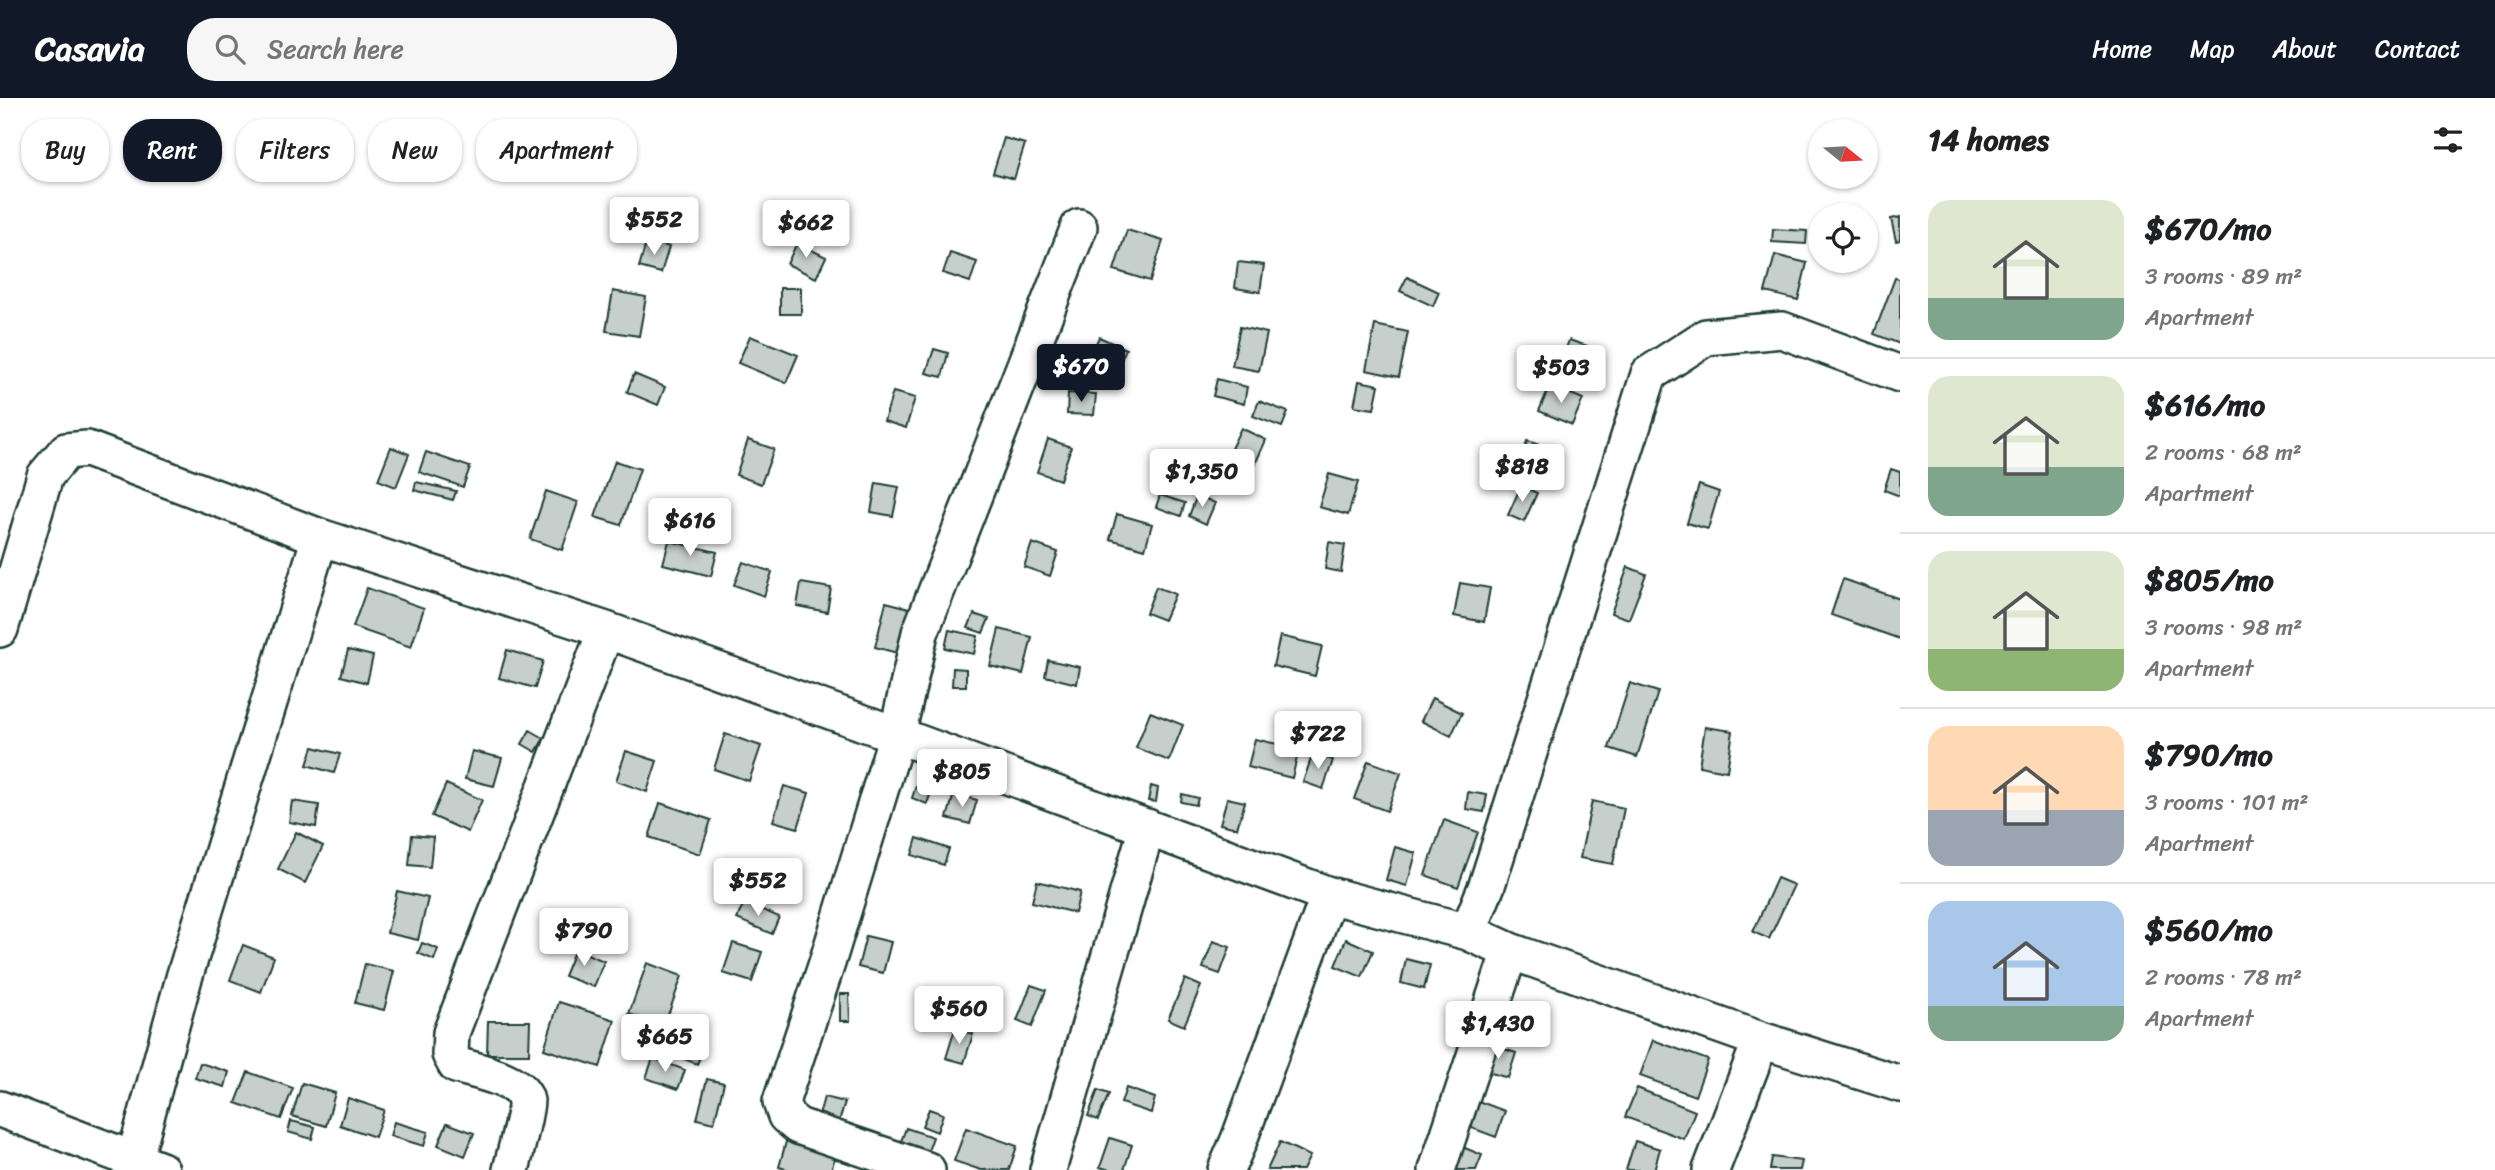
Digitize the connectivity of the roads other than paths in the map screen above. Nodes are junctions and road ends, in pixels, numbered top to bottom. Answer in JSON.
{"nodes":[{"id":1,"x":1079,"y":227,"type":"dead end"},
{"id":2,"x":1900,"y":374,"type":"edge"},
{"id":3,"x":320,"y":537,"type":"junction"},
{"id":4,"x":0,"y":629,"type":"edge"},
{"id":5,"x":606,"y":630,"type":"junction"},
{"id":6,"x":897,"y":735,"type":"junction"},
{"id":7,"x":1147,"y":827,"type":"junction"},
{"id":8,"x":1329,"y":895,"type":"junction"},
{"id":9,"x":1468,"y":932,"type":"junction"},
{"id":10,"x":1510,"y":951,"type":"junction"},
{"id":11,"x":1761,"y":1040,"type":"junction"},
{"id":12,"x":1900,"y":1083,"type":"edge"},
{"id":13,"x":0,"y":1109,"type":"edge"},
{"id":14,"x":148,"y":1166,"type":"edge"},
{"id":15,"x":511,"y":1170,"type":"edge"},
{"id":16,"x":928,"y":1170,"type":"edge"},
{"id":17,"x":1048,"y":1170,"type":"edge"},
{"id":18,"x":1226,"y":1170,"type":"edge"},
{"id":19,"x":1437,"y":1170,"type":"edge"},
{"id":20,"x":1711,"y":1170,"type":"edge"}],
"edges":[{"from":1,"to":6,"type":"street"},
{"from":2,"to":9,"type":"street"},
{"from":3,"to":4,"type":"street"},
{"from":3,"to":5,"type":"street"},
{"from":3,"to":14,"type":"street"},
{"from":5,"to":6,"type":"street"},
{"from":5,"to":15,"type":"street"},
{"from":6,"to":7,"type":"street"},
{"from":6,"to":16,"type":"street"},
{"from":7,"to":8,"type":"street"},
{"from":7,"to":17,"type":"street"},
{"from":8,"to":9,"type":"street"},
{"from":8,"to":18,"type":"street"},
{"from":9,"to":10,"type":"street"},
{"from":10,"to":11,"type":"street"},
{"from":10,"to":19,"type":"street"},
{"from":11,"to":12,"type":"street"},
{"from":11,"to":20,"type":"street"},
{"from":13,"to":14,"type":"street"}]}
